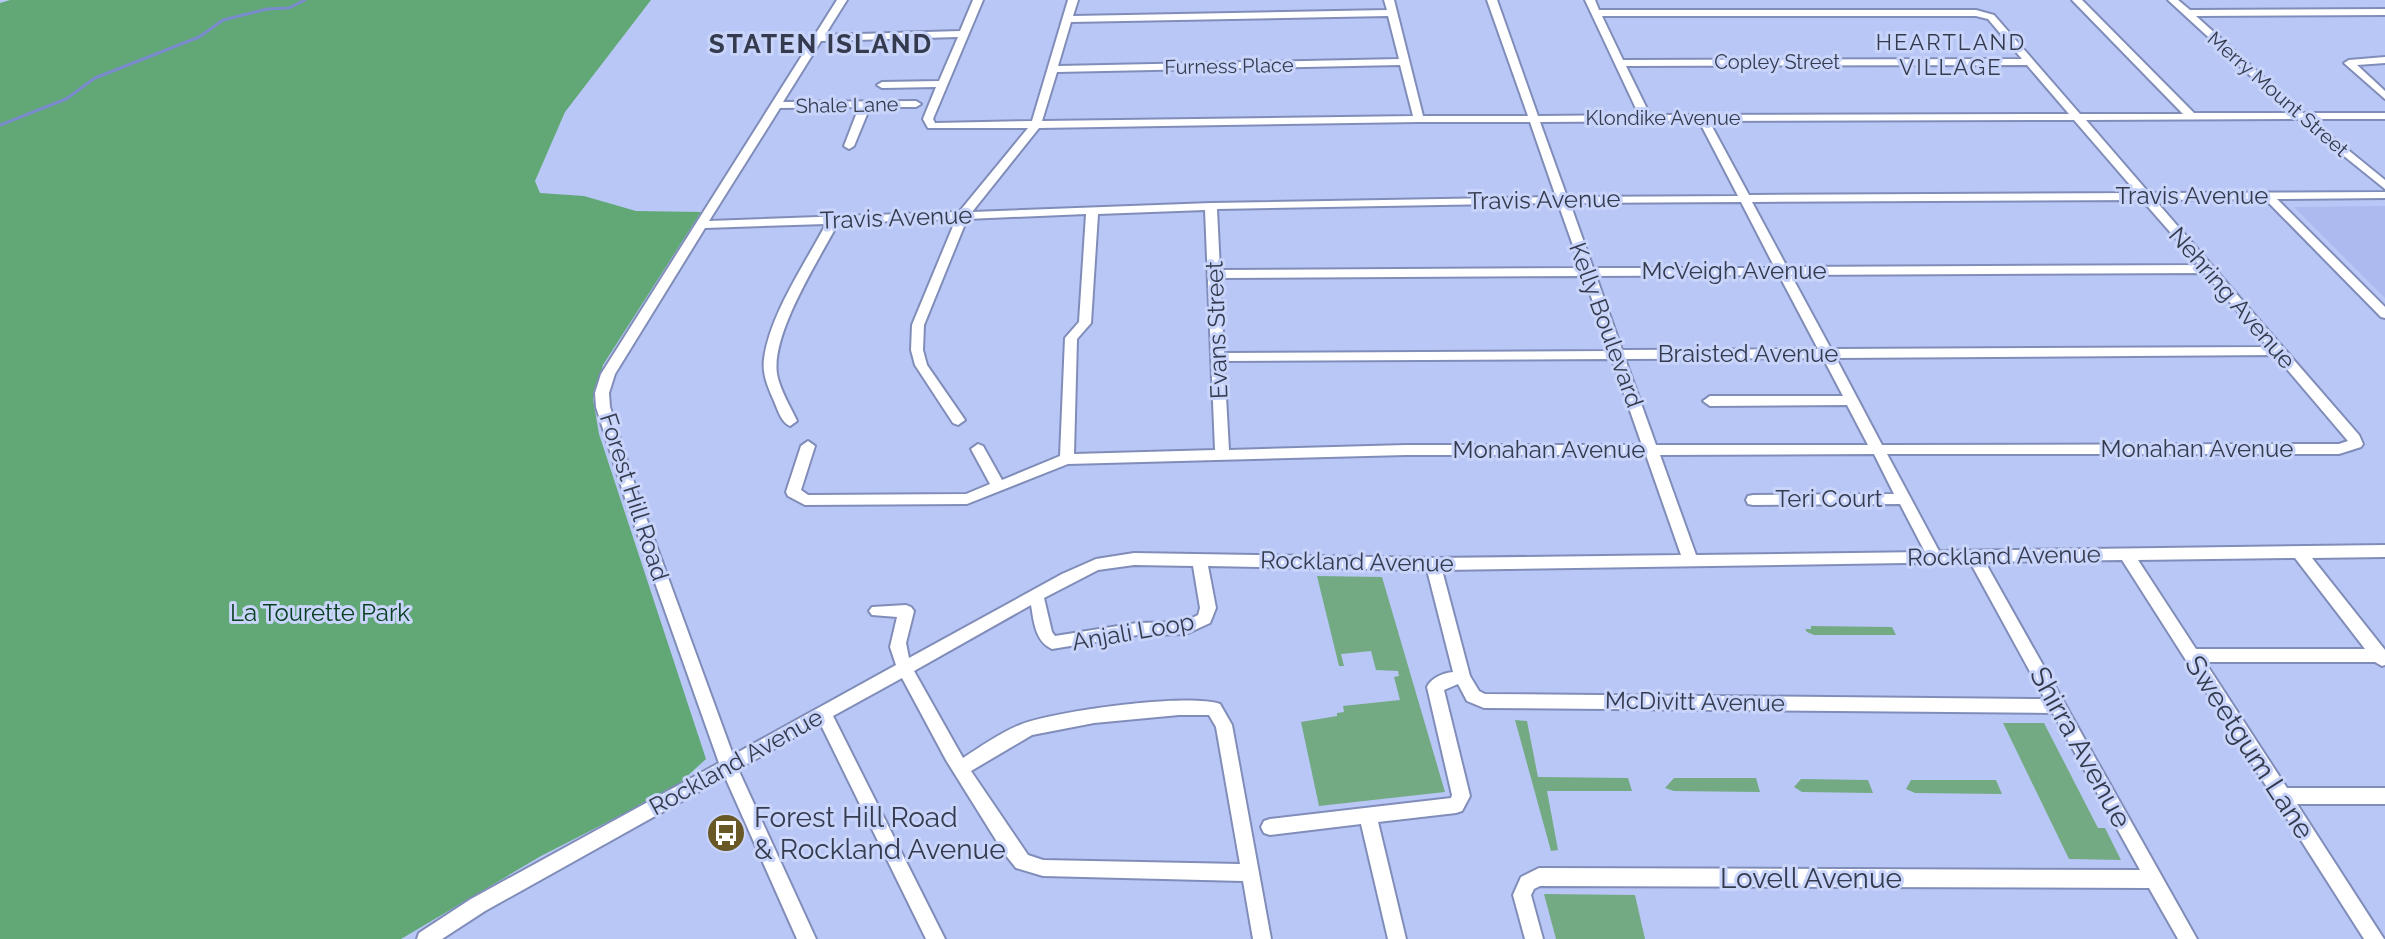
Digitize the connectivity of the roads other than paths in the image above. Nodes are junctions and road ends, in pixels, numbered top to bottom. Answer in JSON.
{"nodes":[{"id":1,"x":842,"y":0,"type":"edge"},
{"id":2,"x":978,"y":0,"type":"edge"},
{"id":3,"x":1073,"y":0,"type":"edge"},
{"id":4,"x":1389,"y":0,"type":"edge"},
{"id":5,"x":1492,"y":0,"type":"edge"},
{"id":6,"x":1590,"y":0,"type":"edge"},
{"id":7,"x":1884,"y":0,"type":"edge"},
{"id":8,"x":2077,"y":0,"type":"edge"},
{"id":9,"x":2173,"y":0,"type":"edge"},
{"id":10,"x":2385,"y":12,"type":"edge"},
{"id":11,"x":1392,"y":13,"type":"junction"},
{"id":12,"x":1596,"y":13,"type":"junction"},
{"id":13,"x":1894,"y":13,"type":"junction"},
{"id":14,"x":2187,"y":13,"type":"junction"},
{"id":15,"x":1068,"y":19,"type":"junction"},
{"id":16,"x":963,"y":34,"type":"junction"},
{"id":17,"x":818,"y":38,"type":"junction"},
{"id":18,"x":2385,"y":60,"type":"edge"},
{"id":19,"x":1405,"y":62,"type":"junction"},
{"id":20,"x":2030,"y":62,"type":"junction"},
{"id":21,"x":1620,"y":63,"type":"junction"},
{"id":22,"x":1053,"y":69,"type":"junction"},
{"id":23,"x":943,"y":84,"type":"junction"},
{"id":24,"x":882,"y":85,"type":"dead end"},
{"id":25,"x":2385,"y":96,"type":"edge"},
{"id":26,"x":866,"y":104,"type":"junction"},
{"id":27,"x":916,"y":104,"type":"dead end"},
{"id":28,"x":778,"y":105,"type":"junction"},
{"id":29,"x":2078,"y":116,"type":"junction"},
{"id":30,"x":2191,"y":116,"type":"junction"},
{"id":31,"x":2300,"y":116,"type":"junction"},
{"id":32,"x":2385,"y":116,"type":"edge"},
{"id":33,"x":1532,"y":118,"type":"junction"},
{"id":34,"x":1646,"y":118,"type":"junction"},
{"id":35,"x":1702,"y":118,"type":"junction"},
{"id":36,"x":1419,"y":119,"type":"junction"},
{"id":37,"x":1036,"y":125,"type":"junction"},
{"id":38,"x":849,"y":146,"type":"dead end"},
{"id":39,"x":2385,"y":186,"type":"edge"},
{"id":40,"x":2385,"y":195,"type":"edge"},
{"id":41,"x":2268,"y":196,"type":"junction"},
{"id":42,"x":2144,"y":197,"type":"junction"},
{"id":43,"x":1745,"y":199,"type":"junction"},
{"id":44,"x":1561,"y":200,"type":"junction"},
{"id":45,"x":1211,"y":206,"type":"junction"},
{"id":46,"x":1092,"y":211,"type":"junction"},
{"id":47,"x":963,"y":215,"type":"junction"},
{"id":48,"x":834,"y":220,"type":"junction"},
{"id":49,"x":704,"y":225,"type":"junction"},
{"id":50,"x":2206,"y":269,"type":"junction"},
{"id":51,"x":1784,"y":271,"type":"junction"},
{"id":52,"x":1588,"y":272,"type":"junction"},
{"id":53,"x":1215,"y":274,"type":"junction"},
{"id":54,"x":2385,"y":314,"type":"edge"},
{"id":55,"x":2278,"y":351,"type":"junction"},
{"id":56,"x":1828,"y":354,"type":"junction"},
{"id":57,"x":1617,"y":355,"type":"junction"},
{"id":58,"x":1218,"y":357,"type":"junction"},
{"id":59,"x":1852,"y":400,"type":"junction"},
{"id":60,"x":1710,"y":401,"type":"dead end"},
{"id":61,"x":958,"y":420,"type":"dead end"},
{"id":62,"x":790,"y":421,"type":"dead end"},
{"id":63,"x":2354,"y":438,"type":"joint"},
{"id":64,"x":808,"y":446,"type":"dead end"},
{"id":65,"x":978,"y":449,"type":"dead end"},
{"id":66,"x":1878,"y":449,"type":"junction"},
{"id":67,"x":1651,"y":451,"type":"junction"},
{"id":68,"x":1222,"y":454,"type":"junction"},
{"id":69,"x":1067,"y":459,"type":"junction"},
{"id":70,"x":998,"y":486,"type":"junction"},
{"id":71,"x":1904,"y":499,"type":"junction"},
{"id":72,"x":1753,"y":500,"type":"dead end"},
{"id":73,"x":2385,"y":551,"type":"edge"},
{"id":74,"x":2299,"y":552,"type":"junction"},
{"id":75,"x":2126,"y":554,"type":"junction"},
{"id":76,"x":1974,"y":556,"type":"junction"},
{"id":77,"x":1935,"y":557,"type":"junction"},
{"id":78,"x":1200,"y":560,"type":"junction"},
{"id":79,"x":1690,"y":560,"type":"junction"},
{"id":80,"x":1433,"y":564,"type":"junction"},
{"id":81,"x":1036,"y":595,"type":"junction"},
{"id":82,"x":877,"y":611,"type":"dead end"},
{"id":83,"x":2192,"y":656,"type":"junction"},
{"id":84,"x":2382,"y":659,"type":"edge"},
{"id":85,"x":904,"y":670,"type":"junction"},
{"id":86,"x":1462,"y":677,"type":"junction"},
{"id":87,"x":2057,"y":706,"type":"junction"},
{"id":88,"x":823,"y":713,"type":"junction"},
{"id":89,"x":729,"y":767,"type":"junction"},
{"id":90,"x":960,"y":768,"type":"junction"},
{"id":91,"x":2281,"y":796,"type":"junction"},
{"id":92,"x":2385,"y":796,"type":"edge"},
{"id":93,"x":1368,"y":816,"type":"junction"},
{"id":94,"x":1270,"y":827,"type":"dead end"},
{"id":95,"x":1251,"y":873,"type":"junction"},
{"id":96,"x":2154,"y":879,"type":"junction"},
{"id":97,"x":426,"y":939,"type":"edge"},
{"id":98,"x":807,"y":939,"type":"edge"},
{"id":99,"x":936,"y":939,"type":"edge"},
{"id":100,"x":1262,"y":939,"type":"edge"},
{"id":101,"x":1397,"y":939,"type":"edge"},
{"id":102,"x":1534,"y":939,"type":"edge"},
{"id":103,"x":2188,"y":939,"type":"edge"},
{"id":104,"x":2375,"y":939,"type":"edge"}],
"edges":[{"from":1,"to":17,"type":"street","name":"Forest Hill Road"},
{"from":2,"to":16,"type":"street"},
{"from":3,"to":15,"type":"street"},
{"from":4,"to":11,"type":"street"},
{"from":5,"to":33,"type":"street","name":"Kelly Boulevard"},
{"from":6,"to":12,"type":"street"},
{"from":7,"to":13,"type":"street"},
{"from":8,"to":30,"type":"street"},
{"from":9,"to":14,"type":"street","name":"Merry Mount Street"},
{"from":10,"to":14,"type":"street"},
{"from":11,"to":15,"type":"street"},
{"from":11,"to":19,"type":"street"},
{"from":12,"to":13,"type":"street"},
{"from":12,"to":21,"type":"street"},
{"from":13,"to":20,"type":"street","name":"Nehring Avenue"},
{"from":14,"to":31,"type":"street","name":"Merry Mount Street"},
{"from":15,"to":22,"type":"street"},
{"from":16,"to":17,"type":"street"},
{"from":16,"to":23,"type":"street"},
{"from":17,"to":28,"type":"street","name":"Forest Hill Road"},
{"from":18,"to":25,"type":"street"},
{"from":19,"to":22,"type":"street","name":"Furness Place"},
{"from":19,"to":36,"type":"street"},
{"from":20,"to":21,"type":"street","name":"Copley Street"},
{"from":20,"to":29,"type":"street","name":"Nehring Avenue"},
{"from":21,"to":34,"type":"street"},
{"from":22,"to":37,"type":"street"},
{"from":23,"to":24,"type":"street"},
{"from":23,"to":37,"type":"street","name":"Klondike Avenue"},
{"from":26,"to":27,"type":"street","name":"Shale Lane"},
{"from":26,"to":28,"type":"street","name":"Shale Lane"},
{"from":26,"to":38,"type":"street"},
{"from":28,"to":49,"type":"street","name":"Forest Hill Road"},
{"from":29,"to":30,"type":"street","name":"Klondike Avenue"},
{"from":29,"to":35,"type":"street","name":"Klondike Avenue"},
{"from":29,"to":42,"type":"street","name":"Nehring Avenue"},
{"from":30,"to":31,"type":"street","name":"Klondike Avenue"},
{"from":31,"to":32,"type":"street","name":"Klondike Avenue"},
{"from":31,"to":39,"type":"street","name":"Merry Mount Street"},
{"from":33,"to":34,"type":"street","name":"Klondike Avenue"},
{"from":33,"to":36,"type":"street","name":"Klondike Avenue"},
{"from":33,"to":44,"type":"street","name":"Kelly Boulevard"},
{"from":34,"to":35,"type":"street","name":"Klondike Avenue"},
{"from":35,"to":43,"type":"street"},
{"from":36,"to":37,"type":"street","name":"Klondike Avenue"},
{"from":37,"to":47,"type":"street"},
{"from":40,"to":41,"type":"street","name":"Travis Avenue"},
{"from":41,"to":42,"type":"street","name":"Travis Avenue"},
{"from":41,"to":54,"type":"street"},
{"from":42,"to":43,"type":"street","name":"Travis Avenue"},
{"from":42,"to":50,"type":"street","name":"Nehring Avenue"},
{"from":43,"to":44,"type":"street","name":"Travis Avenue"},
{"from":43,"to":51,"type":"street"},
{"from":44,"to":45,"type":"street","name":"Travis Avenue"},
{"from":44,"to":52,"type":"street","name":"Kelly Boulevard"},
{"from":45,"to":46,"type":"street","name":"Travis Avenue"},
{"from":45,"to":53,"type":"street","name":"Evans Street"},
{"from":46,"to":47,"type":"street","name":"Travis Avenue"},
{"from":46,"to":69,"type":"street"},
{"from":47,"to":48,"type":"street","name":"Travis Avenue"},
{"from":47,"to":61,"type":"street"},
{"from":48,"to":49,"type":"street","name":"Travis Avenue"},
{"from":48,"to":62,"type":"street"},
{"from":49,"to":89,"type":"street","name":"Forest Hill Road"},
{"from":50,"to":51,"type":"street","name":"McVeigh Avenue"},
{"from":50,"to":55,"type":"street","name":"Nehring Avenue"},
{"from":51,"to":52,"type":"street","name":"McVeigh Avenue"},
{"from":51,"to":56,"type":"street"},
{"from":52,"to":53,"type":"street","name":"McVeigh Avenue"},
{"from":52,"to":57,"type":"street","name":"Kelly Boulevard"},
{"from":53,"to":58,"type":"street","name":"Evans Street"},
{"from":55,"to":56,"type":"street","name":"Braisted Avenue"},
{"from":55,"to":63,"type":"street","name":"Nehring Avenue"},
{"from":56,"to":57,"type":"street","name":"Braisted Avenue"},
{"from":56,"to":59,"type":"street"},
{"from":57,"to":58,"type":"street","name":"Braisted Avenue"},
{"from":57,"to":67,"type":"street","name":"Kelly Boulevard"},
{"from":58,"to":68,"type":"street","name":"Evans Street"},
{"from":59,"to":60,"type":"street"},
{"from":59,"to":66,"type":"street"},
{"from":63,"to":66,"type":"street","name":"Monahan Avenue"},
{"from":64,"to":70,"type":"street","name":"Monahan Avenue"},
{"from":65,"to":70,"type":"street"},
{"from":66,"to":67,"type":"street","name":"Monahan Avenue"},
{"from":66,"to":71,"type":"street"},
{"from":67,"to":68,"type":"street","name":"Monahan Avenue"},
{"from":67,"to":79,"type":"street","name":"Kelly Boulevard"},
{"from":68,"to":69,"type":"street","name":"Monahan Avenue"},
{"from":69,"to":70,"type":"street","name":"Monahan Avenue"},
{"from":71,"to":72,"type":"street","name":"Teri Court"},
{"from":71,"to":77,"type":"street"},
{"from":73,"to":74,"type":"street","name":"Rockland Avenue"},
{"from":74,"to":75,"type":"street","name":"Rockland Avenue"},
{"from":74,"to":84,"type":"street"},
{"from":75,"to":76,"type":"street","name":"Rockland Avenue"},
{"from":75,"to":83,"type":"street","name":"Sweetgum Lane"},
{"from":76,"to":77,"type":"street","name":"Rockland Avenue"},
{"from":76,"to":87,"type":"street","name":"Shirra Avenue"},
{"from":77,"to":79,"type":"street","name":"Rockland Avenue"},
{"from":78,"to":80,"type":"street","name":"Rockland Avenue"},
{"from":78,"to":81,"type":"street","name":"Rockland Avenue"},
{"from":78,"to":81,"type":"street","name":"Anjali Loop"},
{"from":79,"to":80,"type":"street","name":"Rockland Avenue"},
{"from":80,"to":86,"type":"street"},
{"from":81,"to":85,"type":"street","name":"Rockland Avenue"},
{"from":82,"to":85,"type":"street"},
{"from":83,"to":84,"type":"street"},
{"from":83,"to":91,"type":"street","name":"Sweetgum Lane"},
{"from":85,"to":88,"type":"street","name":"Rockland Avenue"},
{"from":85,"to":90,"type":"street"},
{"from":86,"to":87,"type":"street","name":"McDivitt Avenue"},
{"from":86,"to":93,"type":"street"},
{"from":87,"to":96,"type":"street","name":"Shirra Avenue"},
{"from":88,"to":89,"type":"street","name":"Rockland Avenue"},
{"from":88,"to":99,"type":"street"},
{"from":89,"to":97,"type":"street","name":"Rockland Avenue"},
{"from":89,"to":98,"type":"street","name":"Forest Hill Road"},
{"from":90,"to":95,"type":"street"},
{"from":90,"to":95,"type":"street"},
{"from":91,"to":92,"type":"street"},
{"from":91,"to":104,"type":"street","name":"Sweetgum Lane"},
{"from":93,"to":94,"type":"street"},
{"from":93,"to":101,"type":"street"},
{"from":95,"to":100,"type":"street"},
{"from":96,"to":102,"type":"street","name":"Lovell Avenue"},
{"from":96,"to":103,"type":"street","name":"Shirra Avenue"}]}
